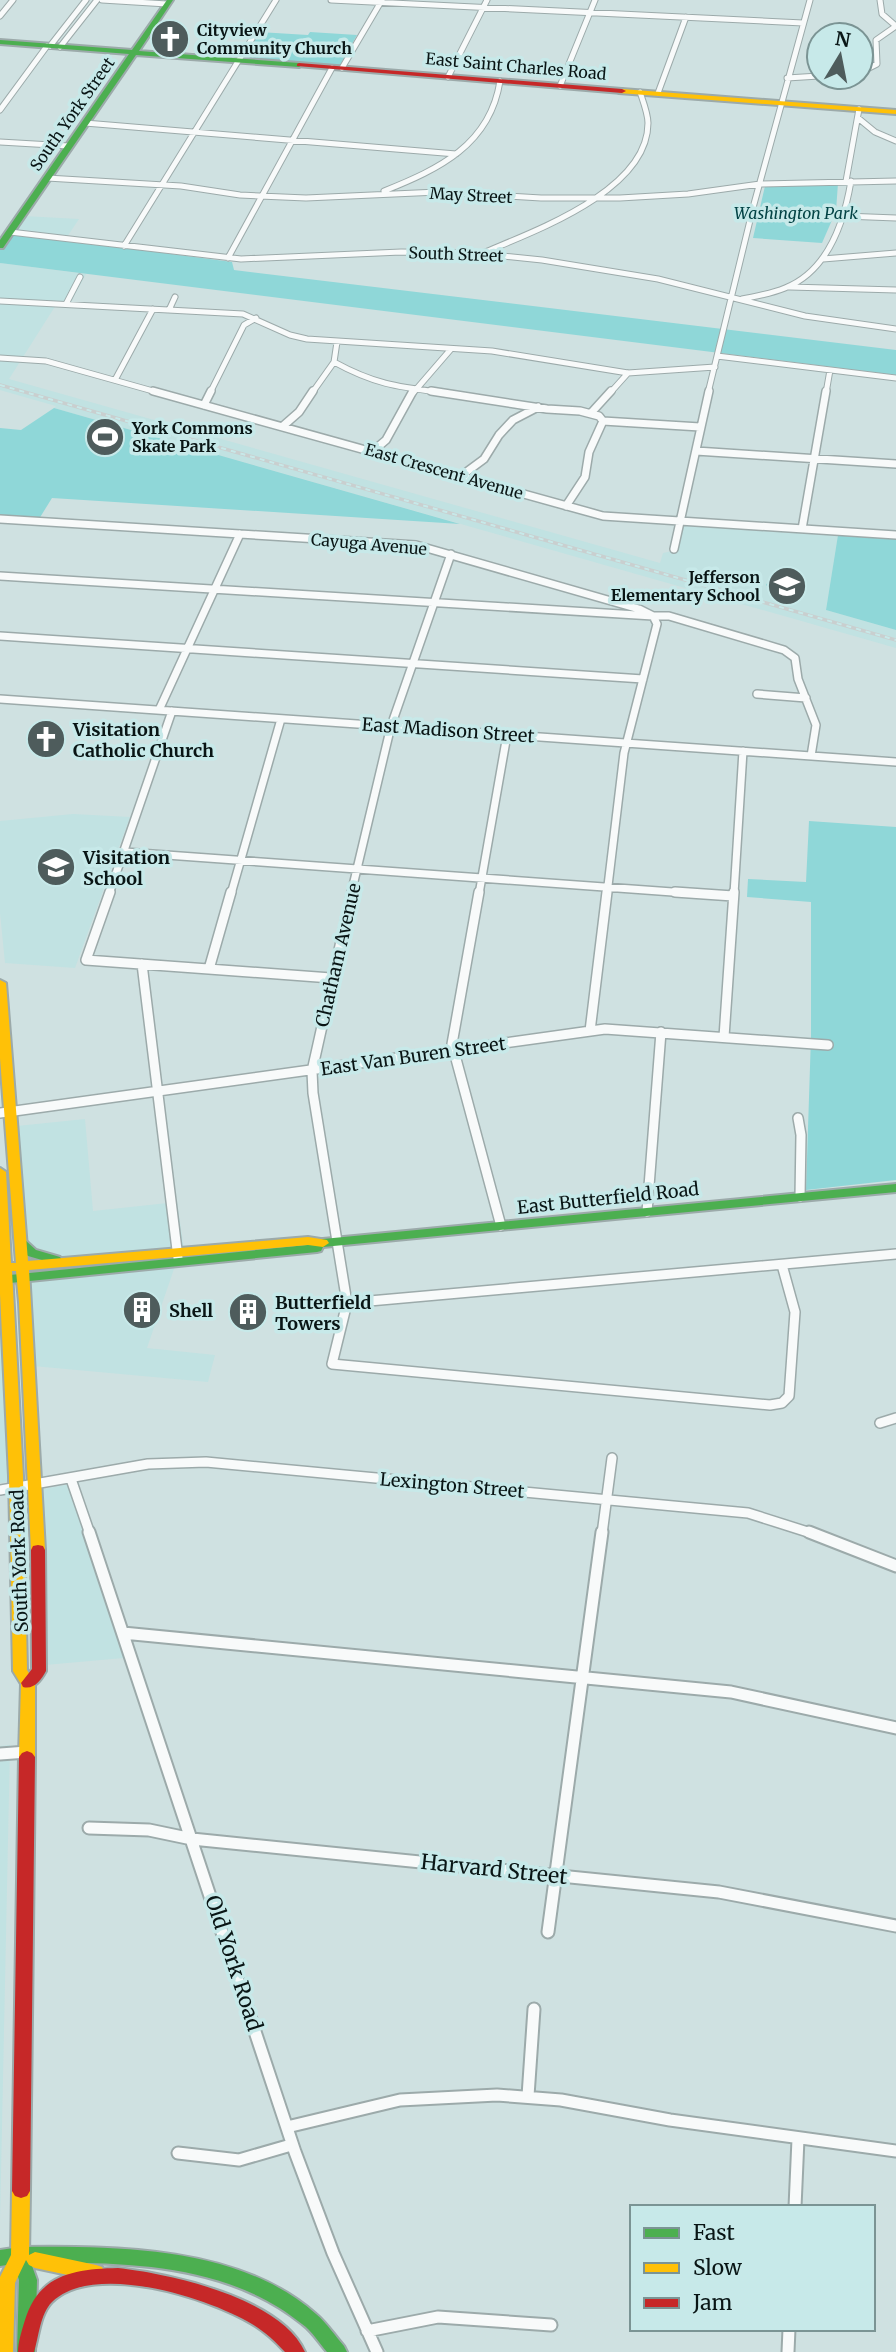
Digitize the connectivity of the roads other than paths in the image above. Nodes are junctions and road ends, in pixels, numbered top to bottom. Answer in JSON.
{"nodes":[{"id":1,"x":13,"y":0,"type":"edge"},
{"id":2,"x":86,"y":0,"type":"edge"},
{"id":3,"x":99,"y":0,"type":"edge"},
{"id":4,"x":276,"y":0,"type":"edge"},
{"id":5,"x":331,"y":0,"type":"edge"},
{"id":6,"x":488,"y":0,"type":"edge"},
{"id":7,"x":595,"y":0,"type":"edge"},
{"id":8,"x":810,"y":0,"type":"edge"},
{"id":9,"x":880,"y":0,"type":"edge"},
{"id":10,"x":381,"y":1,"type":"edge"},
{"id":11,"x":169,"y":2,"type":"edge"},
{"id":12,"x":484,"y":7,"type":"junction"},
{"id":13,"x":589,"y":12,"type":"junction"},
{"id":14,"x":0,"y":16,"type":"edge"},
{"id":15,"x":687,"y":17,"type":"junction"},
{"id":16,"x":803,"y":23,"type":"junction"},
{"id":17,"x":896,"y":26,"type":"edge"},
{"id":18,"x":0,"y":42,"type":"edge"},
{"id":19,"x":52,"y":46,"type":"junction"},
{"id":20,"x":133,"y":52,"type":"junction"},
{"id":21,"x":237,"y":60,"type":"junction"},
{"id":22,"x":875,"y":65,"type":"edge"},
{"id":23,"x":337,"y":68,"type":"junction"},
{"id":24,"x":448,"y":77,"type":"junction"},
{"id":25,"x":805,"y":77,"type":"edge"},
{"id":26,"x":788,"y":78,"type":"junction"},
{"id":27,"x":500,"y":81,"type":"junction"},
{"id":28,"x":560,"y":86,"type":"junction"},
{"id":29,"x":640,"y":92,"type":"junction"},
{"id":30,"x":656,"y":93,"type":"junction"},
{"id":31,"x":780,"y":103,"type":"junction"},
{"id":32,"x":647,"y":105,"type":"junction"},
{"id":33,"x":0,"y":110,"type":"edge"},
{"id":34,"x":896,"y":112,"type":"edge"},
{"id":35,"x":858,"y":113,"type":"junction"},
{"id":36,"x":85,"y":123,"type":"junction"},
{"id":37,"x":193,"y":132,"type":"junction"},
{"id":38,"x":875,"y":132,"type":"junction"},
{"id":39,"x":854,"y":135,"type":"junction"},
{"id":40,"x":292,"y":140,"type":"junction"},
{"id":41,"x":896,"y":141,"type":"edge"},
{"id":42,"x":0,"y":142,"type":"edge"},
{"id":43,"x":69,"y":146,"type":"junction"},
{"id":44,"x":456,"y":154,"type":"junction"},
{"id":45,"x":47,"y":178,"type":"junction"},
{"id":46,"x":848,"y":181,"type":"junction"},
{"id":47,"x":896,"y":181,"type":"edge"},
{"id":48,"x":161,"y":184,"type":"junction"},
{"id":49,"x":760,"y":184,"type":"junction"},
{"id":50,"x":376,"y":193,"type":"junction"},
{"id":51,"x":261,"y":196,"type":"junction"},
{"id":52,"x":596,"y":198,"type":"junction"},
{"id":53,"x":844,"y":216,"type":"junction"},
{"id":54,"x":896,"y":218,"type":"edge"},
{"id":55,"x":3,"y":239,"type":"edge"},
{"id":56,"x":124,"y":246,"type":"junction"},
{"id":57,"x":896,"y":253,"type":"edge"},
{"id":58,"x":481,"y":254,"type":"junction"},
{"id":59,"x":228,"y":258,"type":"junction"},
{"id":60,"x":823,"y":259,"type":"junction"},
{"id":61,"x":80,"y":277,"type":"dead end"},
{"id":62,"x":789,"y":287,"type":"junction"},
{"id":63,"x":896,"y":290,"type":"edge"},
{"id":64,"x":175,"y":297,"type":"dead end"},
{"id":65,"x":732,"y":298,"type":"junction"},
{"id":66,"x":741,"y":300,"type":"junction"},
{"id":67,"x":0,"y":301,"type":"edge"},
{"id":68,"x":66,"y":304,"type":"junction"},
{"id":69,"x":153,"y":309,"type":"junction"},
{"id":70,"x":169,"y":310,"type":"junction"},
{"id":71,"x":256,"y":318,"type":"junction"},
{"id":72,"x":896,"y":329,"type":"edge"},
{"id":73,"x":337,"y":341,"type":"junction"},
{"id":74,"x":451,"y":348,"type":"junction"},
{"id":75,"x":717,"y":356,"type":"junction"},
{"id":76,"x":0,"y":358,"type":"edge"},
{"id":77,"x":334,"y":362,"type":"junction"},
{"id":78,"x":715,"y":367,"type":"junction"},
{"id":79,"x":830,"y":370,"type":"junction"},
{"id":80,"x":628,"y":373,"type":"junction"},
{"id":81,"x":896,"y":378,"type":"edge"},
{"id":82,"x":115,"y":380,"type":"junction"},
{"id":83,"x":414,"y":390,"type":"junction"},
{"id":84,"x":204,"y":405,"type":"junction"},
{"id":85,"x":538,"y":407,"type":"junction"},
{"id":86,"x":591,"y":413,"type":"junction"},
{"id":87,"x":603,"y":421,"type":"junction"},
{"id":88,"x":283,"y":426,"type":"junction"},
{"id":89,"x":701,"y":427,"type":"junction"},
{"id":90,"x":373,"y":451,"type":"junction"},
{"id":91,"x":696,"y":452,"type":"junction"},
{"id":92,"x":815,"y":459,"type":"junction"},
{"id":93,"x":896,"y":464,"type":"edge"},
{"id":94,"x":461,"y":476,"type":"junction"},
{"id":95,"x":566,"y":506,"type":"junction"},
{"id":96,"x":0,"y":519,"type":"edge"},
{"id":97,"x":680,"y":521,"type":"junction"},
{"id":98,"x":802,"y":529,"type":"junction"},
{"id":99,"x":240,"y":534,"type":"junction"},
{"id":100,"x":896,"y":535,"type":"edge"},
{"id":101,"x":674,"y":549,"type":"dead end"},
{"id":102,"x":451,"y":554,"type":"junction"},
{"id":103,"x":0,"y":576,"type":"edge"},
{"id":104,"x":215,"y":590,"type":"junction"},
{"id":105,"x":433,"y":604,"type":"junction"},
{"id":106,"x":653,"y":617,"type":"junction"},
{"id":107,"x":0,"y":636,"type":"edge"},
{"id":108,"x":188,"y":648,"type":"junction"},
{"id":109,"x":413,"y":663,"type":"junction"},
{"id":110,"x":643,"y":680,"type":"junction"},
{"id":111,"x":757,"y":694,"type":"dead end"},
{"id":112,"x":806,"y":698,"type":"junction"},
{"id":113,"x":0,"y":699,"type":"edge"},
{"id":114,"x":159,"y":710,"type":"junction"},
{"id":115,"x":172,"y":711,"type":"junction"},
{"id":116,"x":281,"y":719,"type":"junction"},
{"id":117,"x":391,"y":726,"type":"junction"},
{"id":118,"x":507,"y":734,"type":"junction"},
{"id":119,"x":627,"y":743,"type":"junction"},
{"id":120,"x":743,"y":751,"type":"junction"},
{"id":121,"x":811,"y":756,"type":"junction"},
{"id":122,"x":896,"y":762,"type":"edge"},
{"id":123,"x":125,"y":852,"type":"junction"},
{"id":124,"x":241,"y":861,"type":"junction"},
{"id":125,"x":358,"y":869,"type":"junction"},
{"id":126,"x":483,"y":878,"type":"junction"},
{"id":127,"x":608,"y":888,"type":"junction"},
{"id":128,"x":733,"y":896,"type":"junction"},
{"id":129,"x":142,"y":964,"type":"junction"},
{"id":130,"x":209,"y":969,"type":"junction"},
{"id":131,"x":331,"y":978,"type":"junction"},
{"id":132,"x":0,"y":983,"type":"edge"},
{"id":133,"x":590,"y":1031,"type":"junction"},
{"id":134,"x":661,"y":1032,"type":"junction"},
{"id":135,"x":724,"y":1037,"type":"junction"},
{"id":136,"x":828,"y":1045,"type":"dead end"},
{"id":137,"x":454,"y":1050,"type":"junction"},
{"id":138,"x":312,"y":1070,"type":"junction"},
{"id":139,"x":156,"y":1091,"type":"junction"},
{"id":140,"x":5,"y":1112,"type":"edge"},
{"id":141,"x":798,"y":1118,"type":"dead end"},
{"id":142,"x":0,"y":1172,"type":"edge"},
{"id":143,"x":896,"y":1188,"type":"edge"},
{"id":144,"x":800,"y":1197,"type":"junction"},
{"id":145,"x":647,"y":1212,"type":"junction"},
{"id":146,"x":501,"y":1226,"type":"junction"},
{"id":147,"x":338,"y":1242,"type":"junction"},
{"id":148,"x":21,"y":1243,"type":"junction"},
{"id":149,"x":896,"y":1254,"type":"edge"},
{"id":150,"x":177,"y":1257,"type":"junction"},
{"id":151,"x":63,"y":1262,"type":"junction"},
{"id":152,"x":782,"y":1265,"type":"junction"},
{"id":153,"x":23,"y":1272,"type":"junction"},
{"id":154,"x":3,"y":1274,"type":"edge"},
{"id":155,"x":2,"y":1297,"type":"edge"},
{"id":156,"x":347,"y":1303,"type":"junction"},
{"id":157,"x":896,"y":1418,"type":"edge"},
{"id":158,"x":880,"y":1423,"type":"dead end"},
{"id":159,"x":612,"y":1458,"type":"dead end"},
{"id":160,"x":71,"y":1479,"type":"junction"},
{"id":161,"x":35,"y":1485,"type":"junction"},
{"id":162,"x":16,"y":1488,"type":"junction"},
{"id":163,"x":0,"y":1490,"type":"edge"},
{"id":164,"x":606,"y":1500,"type":"junction"},
{"id":165,"x":896,"y":1566,"type":"edge"},
{"id":166,"x":123,"y":1633,"type":"junction"},
{"id":167,"x":582,"y":1677,"type":"junction"},
{"id":168,"x":28,"y":1684,"type":"junction"},
{"id":169,"x":896,"y":1728,"type":"edge"},
{"id":170,"x":27,"y":1752,"type":"junction"},
{"id":171,"x":0,"y":1754,"type":"edge"},
{"id":172,"x":89,"y":1828,"type":"dead end"},
{"id":173,"x":192,"y":1839,"type":"junction"},
{"id":174,"x":554,"y":1875,"type":"junction"},
{"id":175,"x":896,"y":1926,"type":"edge"},
{"id":176,"x":548,"y":1931,"type":"dead end"},
{"id":177,"x":534,"y":2009,"type":"dead end"},
{"id":178,"x":528,"y":2096,"type":"junction"},
{"id":179,"x":287,"y":2127,"type":"junction"},
{"id":180,"x":798,"y":2139,"type":"junction"},
{"id":181,"x":291,"y":2145,"type":"junction"},
{"id":182,"x":896,"y":2151,"type":"edge"},
{"id":183,"x":178,"y":2154,"type":"dead end"},
{"id":184,"x":795,"y":2205,"type":"edge"},
{"id":185,"x":20,"y":2255,"type":"junction"},
{"id":186,"x":0,"y":2258,"type":"edge"},
{"id":187,"x":106,"y":2274,"type":"junction"},
{"id":188,"x":551,"y":2325,"type":"dead end"},
{"id":189,"x":367,"y":2331,"type":"junction"},
{"id":190,"x":789,"y":2331,"type":"edge"},
{"id":191,"x":26,"y":2351,"type":"edge"},
{"id":192,"x":4,"y":2352,"type":"edge"},
{"id":193,"x":296,"y":2352,"type":"edge"},
{"id":194,"x":338,"y":2352,"type":"edge"},
{"id":195,"x":377,"y":2352,"type":"edge"},
{"id":196,"x":788,"y":2352,"type":"edge"}],
"edges":[{"from":1,"to":14,"type":"street"},
{"from":2,"to":19,"type":"street"},
{"from":3,"to":11,"type":"street"},
{"from":3,"to":19,"type":"street"},
{"from":4,"to":21,"type":"street"},
{"from":5,"to":10,"type":"street"},
{"from":6,"to":12,"type":"street"},
{"from":7,"to":13,"type":"street"},
{"from":8,"to":16,"type":"street"},
{"from":9,"to":17,"type":"street"},
{"from":10,"to":12,"type":"street"},
{"from":10,"to":23,"type":"street"},
{"from":11,"to":20,"type":"main road","name":"South York Street"},
{"from":12,"to":13,"type":"street"},
{"from":12,"to":24,"type":"street"},
{"from":13,"to":15,"type":"street"},
{"from":13,"to":28,"type":"street"},
{"from":15,"to":16,"type":"street"},
{"from":15,"to":30,"type":"street"},
{"from":16,"to":26,"type":"street"},
{"from":17,"to":22,"type":"street"},
{"from":18,"to":19,"type":"main road","name":"East Saint Charles Road"},
{"from":19,"to":20,"type":"main road","name":"East Saint Charles Road"},
{"from":19,"to":33,"type":"street"},
{"from":20,"to":21,"type":"main road","name":"East Saint Charles Road"},
{"from":20,"to":36,"type":"main road","name":"South York Street"},
{"from":21,"to":23,"type":"main road","name":"East Saint Charles Road"},
{"from":21,"to":37,"type":"street"},
{"from":23,"to":24,"type":"main road","name":"East Saint Charles Road"},
{"from":23,"to":40,"type":"street"},
{"from":24,"to":27,"type":"main road","name":"East Saint Charles Road"},
{"from":25,"to":26,"type":"street"},
{"from":26,"to":31,"type":"street"},
{"from":27,"to":28,"type":"main road","name":"East Saint Charles Road"},
{"from":27,"to":44,"type":"street"},
{"from":28,"to":29,"type":"main road","name":"East Saint Charles Road"},
{"from":29,"to":30,"type":"main road","name":"East Saint Charles Road"},
{"from":29,"to":32,"type":"street"},
{"from":30,"to":31,"type":"main road","name":"East Saint Charles Road"},
{"from":30,"to":32,"type":"street"},
{"from":31,"to":35,"type":"main road","name":"East Saint Charles Road"},
{"from":31,"to":49,"type":"street"},
{"from":32,"to":52,"type":"street"},
{"from":34,"to":35,"type":"main road","name":"East Saint Charles Road"},
{"from":35,"to":38,"type":"street"},
{"from":35,"to":39,"type":"street"},
{"from":36,"to":37,"type":"street"},
{"from":36,"to":43,"type":"main road","name":"South York Street"},
{"from":37,"to":40,"type":"street"},
{"from":37,"to":48,"type":"street"},
{"from":38,"to":39,"type":"street"},
{"from":38,"to":41,"type":"street"},
{"from":39,"to":46,"type":"street"},
{"from":40,"to":44,"type":"street"},
{"from":40,"to":51,"type":"street"},
{"from":42,"to":43,"type":"street"},
{"from":43,"to":45,"type":"main road","name":"South York Street"},
{"from":44,"to":50,"type":"street"},
{"from":45,"to":48,"type":"street","name":"May Street"},
{"from":45,"to":55,"type":"main road","name":"South York Street"},
{"from":46,"to":47,"type":"street","name":"May Street"},
{"from":46,"to":49,"type":"street","name":"May Street"},
{"from":46,"to":53,"type":"street"},
{"from":48,"to":51,"type":"street","name":"May Street"},
{"from":48,"to":56,"type":"street"},
{"from":49,"to":52,"type":"street","name":"May Street"},
{"from":49,"to":65,"type":"street"},
{"from":50,"to":51,"type":"street","name":"May Street"},
{"from":50,"to":52,"type":"street","name":"May Street"},
{"from":51,"to":59,"type":"street"},
{"from":52,"to":58,"type":"street"},
{"from":53,"to":54,"type":"street"},
{"from":53,"to":60,"type":"street"},
{"from":55,"to":56,"type":"street","name":"South Street"},
{"from":56,"to":59,"type":"street","name":"South Street"},
{"from":57,"to":60,"type":"street"},
{"from":58,"to":59,"type":"street","name":"South Street"},
{"from":58,"to":65,"type":"street","name":"South Street"},
{"from":60,"to":62,"type":"street"},
{"from":61,"to":68,"type":"street"},
{"from":62,"to":63,"type":"street"},
{"from":62,"to":66,"type":"street"},
{"from":64,"to":70,"type":"street"},
{"from":65,"to":66,"type":"street","name":"South Street"},
{"from":65,"to":75,"type":"street"},
{"from":66,"to":72,"type":"street","name":"South Street"},
{"from":67,"to":68,"type":"street"},
{"from":68,"to":69,"type":"street"},
{"from":69,"to":70,"type":"street"},
{"from":69,"to":82,"type":"street"},
{"from":70,"to":71,"type":"street"},
{"from":71,"to":73,"type":"street"},
{"from":71,"to":84,"type":"street"},
{"from":73,"to":74,"type":"street"},
{"from":73,"to":77,"type":"street"},
{"from":74,"to":80,"type":"street"},
{"from":74,"to":83,"type":"street"},
{"from":75,"to":78,"type":"street"},
{"from":75,"to":79,"type":"street"},
{"from":76,"to":82,"type":"street","name":"East Crescent Avenue"},
{"from":77,"to":83,"type":"street"},
{"from":77,"to":88,"type":"street"},
{"from":78,"to":80,"type":"street"},
{"from":78,"to":89,"type":"street"},
{"from":79,"to":81,"type":"street"},
{"from":79,"to":92,"type":"street"},
{"from":80,"to":86,"type":"street"},
{"from":82,"to":84,"type":"street","name":"East Crescent Avenue"},
{"from":83,"to":85,"type":"street"},
{"from":83,"to":90,"type":"street"},
{"from":84,"to":88,"type":"street","name":"East Crescent Avenue"},
{"from":85,"to":86,"type":"street"},
{"from":85,"to":94,"type":"street"},
{"from":86,"to":87,"type":"street"},
{"from":87,"to":89,"type":"street"},
{"from":87,"to":95,"type":"street"},
{"from":88,"to":90,"type":"street","name":"East Crescent Avenue"},
{"from":89,"to":91,"type":"street"},
{"from":90,"to":94,"type":"street","name":"East Crescent Avenue"},
{"from":91,"to":92,"type":"street"},
{"from":91,"to":97,"type":"street"},
{"from":92,"to":93,"type":"street"},
{"from":92,"to":98,"type":"street"},
{"from":94,"to":95,"type":"street","name":"East Crescent Avenue"},
{"from":95,"to":97,"type":"street","name":"East Crescent Avenue"},
{"from":96,"to":99,"type":"street","name":"Cayuga Avenue"},
{"from":97,"to":98,"type":"street","name":"East Crescent Avenue"},
{"from":97,"to":101,"type":"street"},
{"from":98,"to":100,"type":"street","name":"East Crescent Avenue"},
{"from":99,"to":102,"type":"street","name":"Cayuga Avenue"},
{"from":99,"to":104,"type":"street"},
{"from":102,"to":105,"type":"street","name":"Chatham Avenue"},
{"from":102,"to":106,"type":"street","name":"Cayuga Avenue"},
{"from":103,"to":104,"type":"street"},
{"from":104,"to":105,"type":"street"},
{"from":104,"to":108,"type":"street"},
{"from":105,"to":106,"type":"street"},
{"from":105,"to":109,"type":"street","name":"Chatham Avenue"},
{"from":106,"to":110,"type":"street"},
{"from":106,"to":112,"type":"street","name":"Cayuga Avenue"},
{"from":107,"to":108,"type":"street"},
{"from":108,"to":109,"type":"street"},
{"from":108,"to":114,"type":"street"},
{"from":109,"to":110,"type":"street"},
{"from":109,"to":117,"type":"street","name":"Chatham Avenue"},
{"from":110,"to":119,"type":"street"},
{"from":111,"to":112,"type":"street"},
{"from":112,"to":121,"type":"street"},
{"from":113,"to":114,"type":"street","name":"East Madison Street"},
{"from":114,"to":115,"type":"street","name":"East Madison Street"},
{"from":115,"to":116,"type":"street","name":"East Madison Street"},
{"from":115,"to":123,"type":"street"},
{"from":116,"to":117,"type":"street","name":"East Madison Street"},
{"from":116,"to":124,"type":"street"},
{"from":117,"to":118,"type":"street","name":"East Madison Street"},
{"from":117,"to":125,"type":"street","name":"Chatham Avenue"},
{"from":118,"to":119,"type":"street","name":"East Madison Street"},
{"from":118,"to":126,"type":"street"},
{"from":119,"to":120,"type":"street","name":"East Madison Street"},
{"from":119,"to":127,"type":"street"},
{"from":120,"to":121,"type":"street","name":"East Madison Street"},
{"from":120,"to":128,"type":"street"},
{"from":121,"to":122,"type":"street","name":"East Madison Street"},
{"from":123,"to":124,"type":"street"},
{"from":123,"to":129,"type":"street"},
{"from":124,"to":125,"type":"street"},
{"from":124,"to":130,"type":"street"},
{"from":125,"to":126,"type":"street"},
{"from":125,"to":131,"type":"street","name":"Chatham Avenue"},
{"from":126,"to":127,"type":"street"},
{"from":126,"to":137,"type":"street"},
{"from":127,"to":128,"type":"street"},
{"from":127,"to":133,"type":"street"},
{"from":128,"to":135,"type":"street"},
{"from":129,"to":130,"type":"street"},
{"from":129,"to":139,"type":"street"},
{"from":130,"to":131,"type":"street"},
{"from":131,"to":138,"type":"street","name":"Chatham Avenue"},
{"from":132,"to":140,"type":"main road"},
{"from":133,"to":134,"type":"street","name":"East Van Buren Street"},
{"from":133,"to":137,"type":"street","name":"East Van Buren Street"},
{"from":134,"to":135,"type":"street","name":"East Van Buren Street"},
{"from":134,"to":145,"type":"street"},
{"from":135,"to":136,"type":"street","name":"East Van Buren Street"},
{"from":137,"to":138,"type":"street","name":"East Van Buren Street"},
{"from":137,"to":146,"type":"street"},
{"from":138,"to":139,"type":"street","name":"East Van Buren Street"},
{"from":138,"to":147,"type":"street","name":"Chatham Avenue"},
{"from":139,"to":140,"type":"street","name":"East Van Buren Street"},
{"from":139,"to":150,"type":"street"},
{"from":140,"to":148,"type":"main road"},
{"from":141,"to":144,"type":"street"},
{"from":142,"to":154,"type":"main road"},
{"from":143,"to":144,"type":"main road","name":"East Butterfield Road"},
{"from":144,"to":145,"type":"main road","name":"East Butterfield Road"},
{"from":145,"to":146,"type":"main road","name":"East Butterfield Road"},
{"from":146,"to":147,"type":"main road","name":"East Butterfield Road"},
{"from":147,"to":150,"type":"main road","name":"East Butterfield Road"},
{"from":147,"to":156,"type":"street","name":"Chatham Avenue"},
{"from":148,"to":151,"type":"main road"},
{"from":148,"to":153,"type":"main road"},
{"from":149,"to":152,"type":"street"},
{"from":150,"to":151,"type":"main road","name":"East Butterfield Road"},
{"from":150,"to":153,"type":"main road","name":"East Butterfield Road"},
{"from":151,"to":153,"type":"main road","name":"East Butterfield Road"},
{"from":152,"to":156,"type":"street"},
{"from":152,"to":156,"type":"street","name":"Chatham Avenue"},
{"from":153,"to":154,"type":"main road","name":"East Butterfield Road"},
{"from":153,"to":161,"type":"main road","name":"South York Road"},
{"from":154,"to":155,"type":"main road","name":"South York Road"},
{"from":155,"to":162,"type":"main road","name":"South York Road"},
{"from":157,"to":158,"type":"street"},
{"from":159,"to":164,"type":"street"},
{"from":160,"to":161,"type":"street","name":"Lexington Street"},
{"from":160,"to":164,"type":"street","name":"Lexington Street"},
{"from":160,"to":166,"type":"street","name":"Old York Road"},
{"from":161,"to":162,"type":"street","name":"Lexington Street"},
{"from":161,"to":168,"type":"main road","name":"South York Road"},
{"from":162,"to":163,"type":"street","name":"Lexington Street"},
{"from":162,"to":168,"type":"main road","name":"South York Road"},
{"from":164,"to":165,"type":"street","name":"Lexington Street"},
{"from":164,"to":167,"type":"street"},
{"from":166,"to":167,"type":"street"},
{"from":166,"to":173,"type":"street","name":"Old York Road"},
{"from":167,"to":169,"type":"street"},
{"from":167,"to":174,"type":"street"},
{"from":168,"to":170,"type":"main road","name":"South York Road"},
{"from":170,"to":171,"type":"street"},
{"from":170,"to":185,"type":"main road","name":"South York Road"},
{"from":172,"to":173,"type":"street","name":"Harvard Street"},
{"from":173,"to":174,"type":"street","name":"Harvard Street"},
{"from":173,"to":179,"type":"street","name":"Old York Road"},
{"from":174,"to":175,"type":"street","name":"Harvard Street"},
{"from":174,"to":176,"type":"street"},
{"from":177,"to":178,"type":"street"},
{"from":178,"to":179,"type":"street"},
{"from":178,"to":180,"type":"street"},
{"from":179,"to":181,"type":"street","name":"Old York Road"},
{"from":180,"to":182,"type":"street"},
{"from":180,"to":184,"type":"street"},
{"from":181,"to":183,"type":"street"},
{"from":181,"to":189,"type":"street","name":"Old York Road"},
{"from":185,"to":186,"type":"main road"},
{"from":185,"to":187,"type":"main road"},
{"from":185,"to":191,"type":"main road"},
{"from":185,"to":192,"type":"main road","name":"South York Road"},
{"from":185,"to":194,"type":"main road"},
{"from":187,"to":191,"type":"main road"},
{"from":187,"to":193,"type":"main road"},
{"from":188,"to":189,"type":"street"},
{"from":189,"to":195,"type":"street","name":"Old York Road"},
{"from":190,"to":196,"type":"street"}]}
